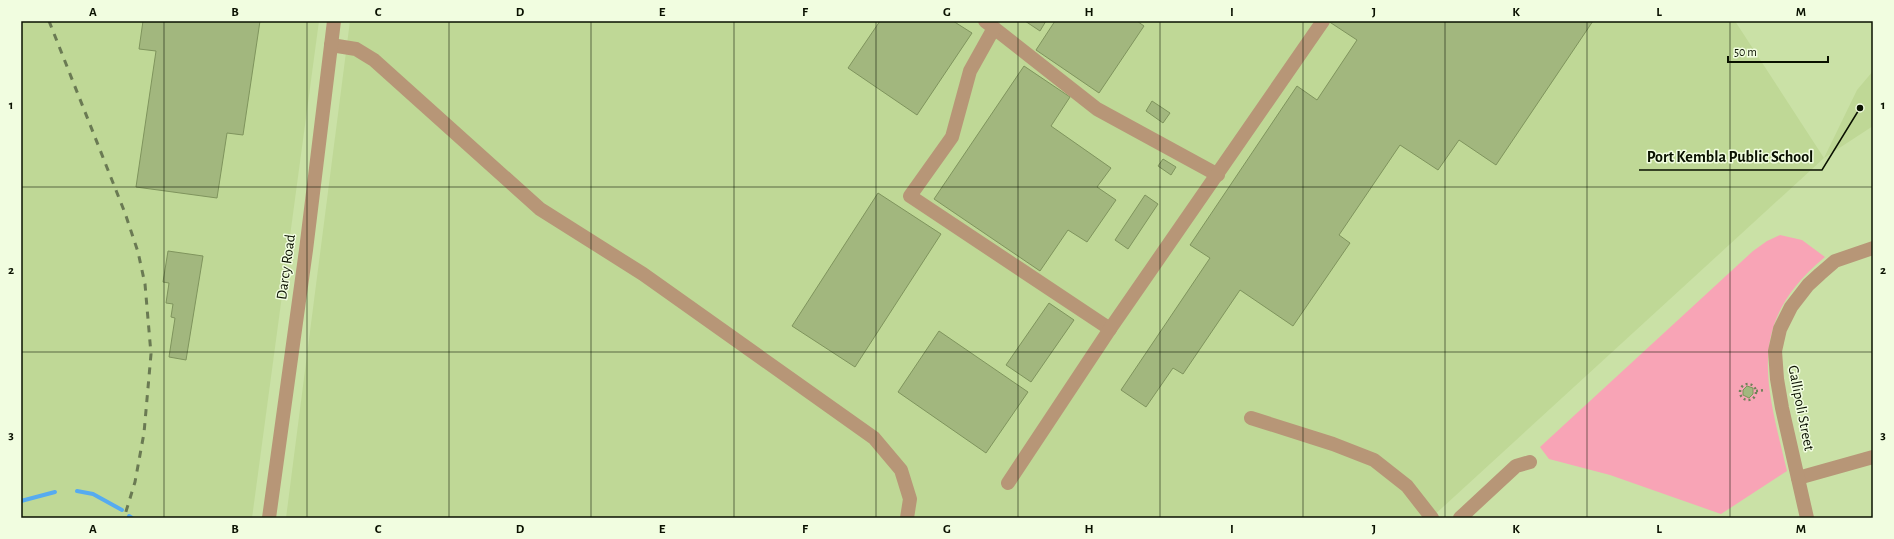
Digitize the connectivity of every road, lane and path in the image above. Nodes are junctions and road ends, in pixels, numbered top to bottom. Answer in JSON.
{"nodes":[{"id":1,"x":334,"y":21,"type":"edge"},
{"id":2,"x":1323,"y":21,"type":"edge"},
{"id":3,"x":990,"y":24,"type":"edge"},
{"id":4,"x":331,"y":44,"type":"junction"},
{"id":5,"x":1218,"y":175,"type":"junction"},
{"id":6,"x":1873,"y":248,"type":"edge"},
{"id":7,"x":1110,"y":329,"type":"junction"},
{"id":8,"x":1742,"y":397,"type":"joint"},
{"id":9,"x":1251,"y":418,"type":"dead end"},
{"id":10,"x":1873,"y":457,"type":"edge"},
{"id":11,"x":1530,"y":462,"type":"dead end"},
{"id":12,"x":1798,"y":478,"type":"junction"},
{"id":13,"x":1008,"y":483,"type":"dead end"},
{"id":14,"x":269,"y":518,"type":"edge"},
{"id":15,"x":907,"y":518,"type":"edge"},
{"id":16,"x":1432,"y":518,"type":"edge"},
{"id":17,"x":1460,"y":518,"type":"edge"},
{"id":18,"x":1806,"y":518,"type":"edge"}],
"edges":[{"from":1,"to":4,"type":"street","name":"Darcy Road"},
{"from":2,"to":5,"type":"street"},
{"from":3,"to":5,"type":"street"},
{"from":3,"to":7,"type":"street"},
{"from":4,"to":14,"type":"street","name":"Darcy Road"},
{"from":4,"to":15,"type":"street"},
{"from":5,"to":7,"type":"street"},
{"from":6,"to":12,"type":"street","name":"Gallipoli Street"},
{"from":7,"to":13,"type":"street"},
{"from":8,"to":8,"type":"path"},
{"from":9,"to":16,"type":"street"},
{"from":10,"to":12,"type":"street"},
{"from":11,"to":17,"type":"street"},
{"from":12,"to":18,"type":"street","name":"Gallipoli Street"}]}
